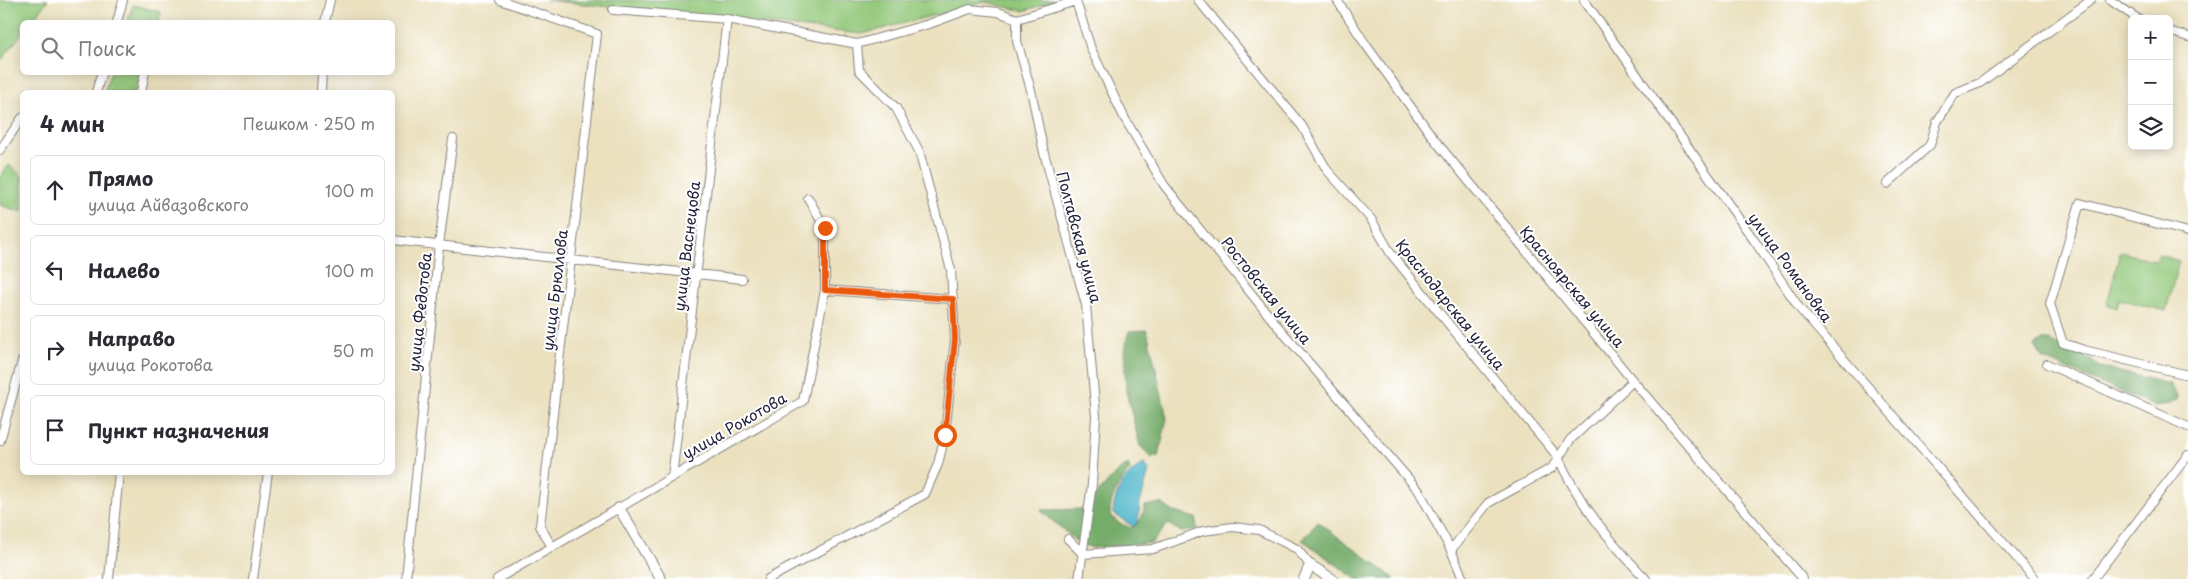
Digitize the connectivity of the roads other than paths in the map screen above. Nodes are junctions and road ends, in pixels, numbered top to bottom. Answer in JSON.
{"nodes":[{"id":1,"x":123,"y":0,"type":"edge"},
{"id":2,"x":330,"y":0,"type":"edge"},
{"id":3,"x":500,"y":0,"type":"edge"},
{"id":4,"x":1198,"y":0,"type":"edge"},
{"id":5,"x":1337,"y":0,"type":"edge"},
{"id":6,"x":1584,"y":0,"type":"edge"},
{"id":7,"x":2091,"y":0,"type":"edge"},
{"id":8,"x":2110,"y":0,"type":"edge"},
{"id":9,"x":614,"y":10,"type":"dead end"},
{"id":10,"x":2132,"y":15,"type":"edge"},
{"id":11,"x":727,"y":19,"type":"junction"},
{"id":12,"x":1017,"y":19,"type":"junction"},
{"id":13,"x":118,"y":20,"type":"edge"},
{"id":14,"x":325,"y":20,"type":"edge"},
{"id":15,"x":2173,"y":32,"type":"edge"},
{"id":16,"x":2188,"y":37,"type":"edge"},
{"id":17,"x":857,"y":44,"type":"junction"},
{"id":18,"x":101,"y":75,"type":"edge"},
{"id":19,"x":144,"y":75,"type":"edge"},
{"id":20,"x":322,"y":75,"type":"edge"},
{"id":21,"x":97,"y":90,"type":"edge"},
{"id":22,"x":141,"y":90,"type":"edge"},
{"id":23,"x":321,"y":90,"type":"edge"},
{"id":24,"x":20,"y":121,"type":"edge"},
{"id":25,"x":453,"y":138,"type":"dead end"},
{"id":26,"x":0,"y":150,"type":"edge"},
{"id":27,"x":1887,"y":184,"type":"dead end"},
{"id":28,"x":808,"y":198,"type":"dead end"},
{"id":29,"x":2188,"y":232,"type":"edge"},
{"id":30,"x":395,"y":240,"type":"edge"},
{"id":31,"x":439,"y":245,"type":"junction"},
{"id":32,"x":571,"y":260,"type":"junction"},
{"id":33,"x":697,"y":274,"type":"junction"},
{"id":34,"x":742,"y":279,"type":"dead end"},
{"id":35,"x":825,"y":290,"type":"junction"},
{"id":36,"x":953,"y":299,"type":"junction"},
{"id":37,"x":2046,"y":364,"type":"dead end"},
{"id":38,"x":20,"y":368,"type":"edge"},
{"id":39,"x":2188,"y":375,"type":"edge"},
{"id":40,"x":1633,"y":381,"type":"junction"},
{"id":41,"x":2,"y":427,"type":"edge"},
{"id":42,"x":2188,"y":427,"type":"edge"},
{"id":43,"x":0,"y":442,"type":"edge"},
{"id":44,"x":2188,"y":456,"type":"edge"},
{"id":45,"x":1558,"y":457,"type":"junction"},
{"id":46,"x":119,"y":475,"type":"edge"},
{"id":47,"x":268,"y":475,"type":"edge"},
{"id":48,"x":672,"y":477,"type":"junction"},
{"id":49,"x":619,"y":508,"type":"junction"},
{"id":50,"x":1068,"y":539,"type":"dead end"},
{"id":51,"x":552,"y":547,"type":"junction"},
{"id":52,"x":1450,"y":550,"type":"junction"},
{"id":53,"x":1083,"y":554,"type":"junction"},
{"id":54,"x":1310,"y":565,"type":"junction"},
{"id":55,"x":109,"y":579,"type":"edge"},
{"id":56,"x":253,"y":579,"type":"edge"},
{"id":57,"x":406,"y":579,"type":"edge"},
{"id":58,"x":497,"y":579,"type":"edge"},
{"id":59,"x":661,"y":579,"type":"edge"},
{"id":60,"x":768,"y":579,"type":"edge"},
{"id":61,"x":1079,"y":579,"type":"edge"},
{"id":62,"x":1304,"y":579,"type":"edge"},
{"id":63,"x":1332,"y":579,"type":"edge"},
{"id":64,"x":1463,"y":579,"type":"edge"},
{"id":65,"x":1646,"y":579,"type":"edge"},
{"id":66,"x":1803,"y":579,"type":"edge"},
{"id":67,"x":2035,"y":579,"type":"edge"},
{"id":68,"x":2093,"y":579,"type":"edge"}],
"edges":[{"from":1,"to":13,"type":"street"},
{"from":2,"to":14,"type":"street"},
{"from":3,"to":32,"type":"street","name":"улица Брюллова"},
{"from":4,"to":45,"type":"street","name":"Краснодарская улица"},
{"from":5,"to":40,"type":"street","name":"Красноярская улица"},
{"from":6,"to":67,"type":"street","name":"улица Романовка"},
{"from":7,"to":27,"type":"street"},
{"from":8,"to":10,"type":"street"},
{"from":9,"to":11,"type":"street"},
{"from":11,"to":17,"type":"street"},
{"from":11,"to":33,"type":"street","name":"улица Васнецова"},
{"from":12,"to":17,"type":"street"},
{"from":12,"to":52,"type":"street","name":"Ростовская улица"},
{"from":12,"to":53,"type":"street","name":"Полтавская улица"},
{"from":15,"to":16,"type":"street"},
{"from":17,"to":36,"type":"street"},
{"from":18,"to":21,"type":"street"},
{"from":19,"to":22,"type":"street"},
{"from":20,"to":23,"type":"street"},
{"from":24,"to":26,"type":"street"},
{"from":25,"to":31,"type":"street","name":"улица Федотова"},
{"from":28,"to":35,"type":"street","name":"улица Рокотова"},
{"from":29,"to":39,"type":"street"},
{"from":30,"to":31,"type":"street"},
{"from":31,"to":32,"type":"street"},
{"from":31,"to":57,"type":"street","name":"улица Федотова"},
{"from":32,"to":33,"type":"street"},
{"from":32,"to":51,"type":"street","name":"улица Брюллова"},
{"from":33,"to":34,"type":"street"},
{"from":33,"to":48,"type":"street","name":"улица Васнецова"},
{"from":35,"to":36,"type":"street"},
{"from":35,"to":48,"type":"street","name":"улица Рокотова"},
{"from":36,"to":60,"type":"street"},
{"from":37,"to":42,"type":"street"},
{"from":38,"to":41,"type":"street"},
{"from":40,"to":45,"type":"street"},
{"from":40,"to":66,"type":"street","name":"Красноярская улица"},
{"from":41,"to":43,"type":"street"},
{"from":44,"to":68,"type":"street"},
{"from":45,"to":52,"type":"street"},
{"from":45,"to":65,"type":"street","name":"Краснодарская улица"},
{"from":46,"to":55,"type":"street"},
{"from":47,"to":56,"type":"street"},
{"from":48,"to":49,"type":"street","name":"улица Рокотова"},
{"from":49,"to":51,"type":"street","name":"улица Рокотова"},
{"from":49,"to":59,"type":"street"},
{"from":50,"to":53,"type":"street"},
{"from":51,"to":58,"type":"street","name":"улица Рокотова"},
{"from":52,"to":64,"type":"street","name":"Ростовская улица"},
{"from":53,"to":54,"type":"street"},
{"from":53,"to":61,"type":"street","name":"Полтавская улица"},
{"from":54,"to":62,"type":"street"},
{"from":54,"to":63,"type":"street"}]}
